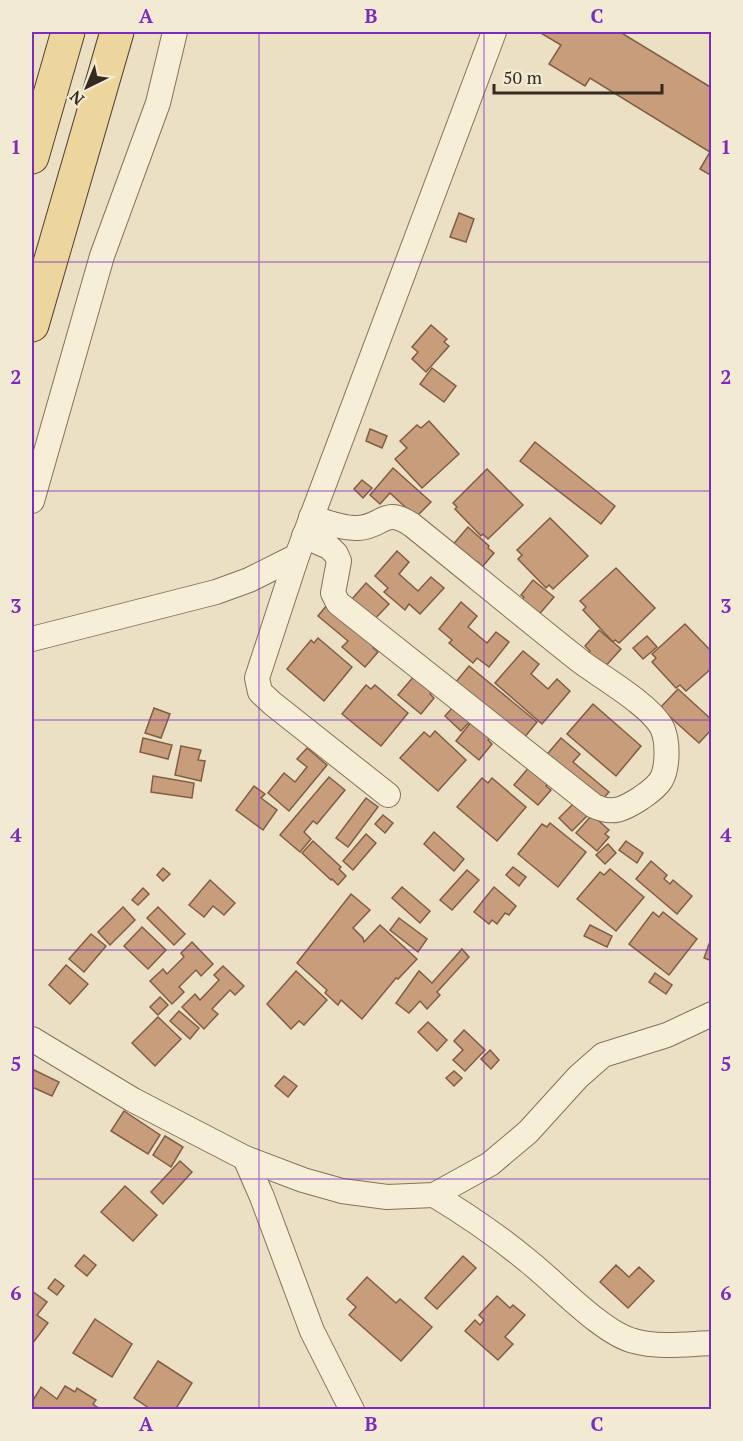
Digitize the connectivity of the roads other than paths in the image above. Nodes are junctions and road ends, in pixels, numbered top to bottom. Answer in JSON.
{"nodes":[{"id":1,"x":68,"y":32,"type":"edge"},
{"id":2,"x":117,"y":32,"type":"edge"},
{"id":3,"x":175,"y":32,"type":"edge"},
{"id":4,"x":494,"y":32,"type":"edge"},
{"id":5,"x":32,"y":157,"type":"edge"},
{"id":6,"x":32,"y":325,"type":"edge"},
{"id":7,"x":32,"y":501,"type":"edge"},
{"id":8,"x":304,"y":537,"type":"junction"},
{"id":9,"x":32,"y":639,"type":"edge"},
{"id":10,"x":388,"y":795,"type":"dead end"},
{"id":11,"x":711,"y":1014,"type":"edge"},
{"id":12,"x":32,"y":1040,"type":"edge"},
{"id":13,"x":245,"y":1158,"type":"junction"},
{"id":14,"x":434,"y":1195,"type":"junction"},
{"id":15,"x":711,"y":1343,"type":"edge"},
{"id":16,"x":352,"y":1410,"type":"edge"}],
"edges":[{"from":1,"to":5,"type":"main road"},
{"from":2,"to":6,"type":"main road"},
{"from":3,"to":7,"type":"street"},
{"from":4,"to":8,"type":"street"},
{"from":8,"to":8,"type":"street"},
{"from":8,"to":9,"type":"street"},
{"from":8,"to":10,"type":"street"},
{"from":11,"to":14,"type":"street"},
{"from":12,"to":13,"type":"street"},
{"from":13,"to":14,"type":"street"},
{"from":13,"to":16,"type":"street"},
{"from":14,"to":15,"type":"street"}]}
